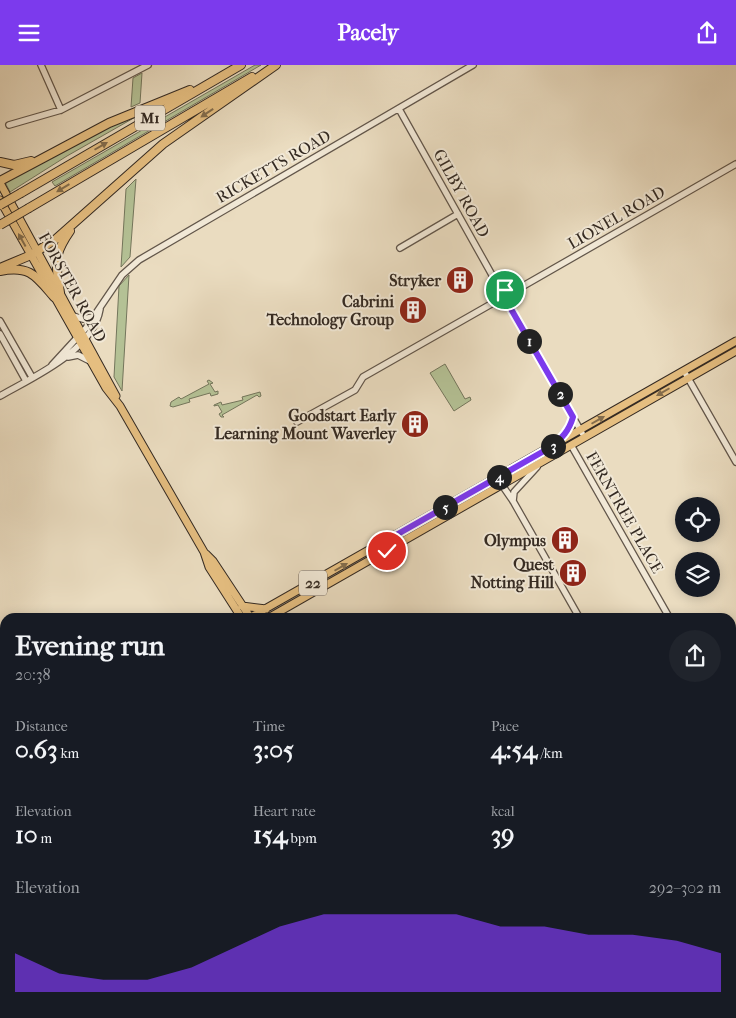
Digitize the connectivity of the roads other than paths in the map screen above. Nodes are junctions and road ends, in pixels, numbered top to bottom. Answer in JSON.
{"nodes":[{"id":1,"x":41,"y":65,"type":"edge"},
{"id":2,"x":148,"y":65,"type":"edge"},
{"id":3,"x":241,"y":65,"type":"edge"},
{"id":4,"x":275,"y":65,"type":"edge"},
{"id":5,"x":473,"y":65,"type":"edge"},
{"id":6,"x":210,"y":83,"type":"junction"},
{"id":7,"x":399,"y":109,"type":"junction"},
{"id":8,"x":61,"y":110,"type":"junction"},
{"id":9,"x":8,"y":125,"type":"dead end"},
{"id":10,"x":44,"y":156,"type":"junction"},
{"id":11,"x":0,"y":162,"type":"edge"},
{"id":12,"x":736,"y":164,"type":"edge"},
{"id":13,"x":0,"y":182,"type":"edge"},
{"id":14,"x":0,"y":200,"type":"edge"},
{"id":15,"x":0,"y":205,"type":"edge"},
{"id":16,"x":458,"y":214,"type":"junction"},
{"id":17,"x":75,"y":223,"type":"junction"},
{"id":18,"x":0,"y":225,"type":"edge"},
{"id":19,"x":400,"y":248,"type":"dead end"},
{"id":20,"x":34,"y":253,"type":"junction"},
{"id":21,"x":0,"y":269,"type":"edge"},
{"id":22,"x":501,"y":291,"type":"junction"},
{"id":23,"x":511,"y":293,"type":"junction"},
{"id":24,"x":57,"y":295,"type":"junction"},
{"id":25,"x":500,"y":299,"type":"junction"},
{"id":26,"x":507,"y":302,"type":"junction"},
{"id":27,"x":101,"y":307,"type":"junction"},
{"id":28,"x":73,"y":316,"type":"junction"},
{"id":29,"x":93,"y":317,"type":"junction"},
{"id":30,"x":0,"y":321,"type":"edge"},
{"id":31,"x":0,"y":333,"type":"edge"},
{"id":32,"x":81,"y":338,"type":"junction"},
{"id":33,"x":736,"y":341,"type":"edge"},
{"id":34,"x":9,"y":343,"type":"junction"},
{"id":35,"x":736,"y":351,"type":"edge"},
{"id":36,"x":67,"y":357,"type":"junction"},
{"id":37,"x":91,"y":362,"type":"junction"},
{"id":38,"x":52,"y":365,"type":"junction"},
{"id":39,"x":684,"y":371,"type":"junction"},
{"id":40,"x":32,"y":377,"type":"junction"},
{"id":41,"x":688,"y":378,"type":"junction"},
{"id":42,"x":26,"y":381,"type":"junction"},
{"id":43,"x":0,"y":396,"type":"edge"},
{"id":44,"x":120,"y":405,"type":"junction"},
{"id":45,"x":573,"y":417,"type":"junction"},
{"id":46,"x":297,"y":422,"type":"dead end"},
{"id":47,"x":581,"y":430,"type":"junction"},
{"id":48,"x":585,"y":438,"type":"junction"},
{"id":49,"x":572,"y":445,"type":"junction"},
{"id":50,"x":551,"y":447,"type":"junction"},
{"id":51,"x":540,"y":463,"type":"junction"},
{"id":52,"x":736,"y":463,"type":"edge"},
{"id":53,"x":502,"y":485,"type":"junction"},
{"id":54,"x":513,"y":501,"type":"junction"},
{"id":55,"x":382,"y":543,"type":"junction"},
{"id":56,"x":387,"y":551,"type":"junction"},
{"id":57,"x":204,"y":552,"type":"junction"},
{"id":58,"x":242,"y":606,"type":"junction"},
{"id":59,"x":234,"y":607,"type":"junction"},
{"id":60,"x":268,"y":609,"type":"junction"},
{"id":61,"x":234,"y":613,"type":"edge"},
{"id":62,"x":238,"y":613,"type":"edge"},
{"id":63,"x":247,"y":613,"type":"edge"},
{"id":64,"x":259,"y":613,"type":"edge"},
{"id":65,"x":277,"y":613,"type":"edge"},
{"id":66,"x":577,"y":613,"type":"edge"},
{"id":67,"x":667,"y":613,"type":"edge"}],
"edges":[{"from":1,"to":8,"type":"street"},
{"from":2,"to":8,"type":"street"},
{"from":3,"to":6,"type":"highway","number":"M1"},
{"from":4,"to":17,"type":"highway","one_way":true},
{"from":4,"to":18,"type":"highway","number":"M1","one_way":true,"bridge":true},
{"from":5,"to":7,"type":"street","name":"RICKETTS ROAD"},
{"from":6,"to":10,"type":"highway"},
{"from":15,"to":6,"type":"highway","number":"M1","one_way":true,"bridge":true},
{"from":7,"to":16,"type":"street","name":"GILBY ROAD"},
{"from":7,"to":27,"type":"street","name":"RICKETTS ROAD"},
{"from":8,"to":9,"type":"street"},
{"from":10,"to":11,"type":"highway"},
{"from":10,"to":13,"type":"highway"},
{"from":12,"to":23,"type":"street","name":"LIONEL ROAD"},
{"from":13,"to":20,"type":"main road","name":"FORSTER ROAD"},
{"from":20,"to":14,"type":"main road","name":"FORSTER ROAD","one_way":true},
{"from":16,"to":19,"type":"street"},
{"from":16,"to":22,"type":"street","name":"GILBY ROAD"},
{"from":17,"to":20,"type":"highway"},
{"from":17,"to":24,"type":"highway"},
{"from":20,"to":21,"type":"highway"},
{"from":20,"to":24,"type":"main road","name":"FORSTER ROAD"},
{"from":21,"to":24,"type":"highway"},
{"from":22,"to":23,"type":"street"},
{"from":22,"to":25,"type":"street"},
{"from":23,"to":26,"type":"street"},
{"from":24,"to":28,"type":"main road","name":"FORSTER ROAD"},
{"from":24,"to":32,"type":"main road","name":"FORSTER ROAD"},
{"from":25,"to":26,"type":"street"},
{"from":25,"to":46,"type":"street"},
{"from":26,"to":45,"type":"street"},
{"from":27,"to":29,"type":"street","name":"RICKETTS ROAD"},
{"from":27,"to":32,"type":"street","name":"RICKETTS ROAD"},
{"from":28,"to":29,"type":"street"},
{"from":28,"to":32,"type":"main road","name":"FORSTER ROAD"},
{"from":29,"to":32,"type":"street","name":"RICKETTS ROAD"},
{"from":30,"to":34,"type":"street"},
{"from":31,"to":34,"type":"street"},
{"from":32,"to":36,"type":"street"},
{"from":32,"to":37,"type":"main road","name":"FORSTER ROAD"},
{"from":32,"to":38,"type":"street"},
{"from":32,"to":44,"type":"main road","name":"FORSTER ROAD"},
{"from":33,"to":39,"type":"main road","number":"22"},
{"from":34,"to":40,"type":"street"},
{"from":34,"to":42,"type":"street"},
{"from":35,"to":41,"type":"main road","number":"22"},
{"from":36,"to":37,"type":"street"},
{"from":36,"to":38,"type":"street"},
{"from":37,"to":44,"type":"main road","name":"FORSTER ROAD"},
{"from":38,"to":40,"type":"street"},
{"from":39,"to":41,"type":"street"},
{"from":47,"to":39,"type":"main road","number":"22","one_way":true},
{"from":40,"to":42,"type":"street"},
{"from":41,"to":48,"type":"main road","number":"22","one_way":true},
{"from":41,"to":52,"type":"street"},
{"from":42,"to":43,"type":"street"},
{"from":44,"to":57,"type":"main road","name":"FORSTER ROAD"},
{"from":45,"to":47,"type":"street"},
{"from":45,"to":50,"type":"street"},
{"from":47,"to":48,"type":"street"},
{"from":47,"to":50,"type":"main road","number":"22"},
{"from":48,"to":49,"type":"main road","number":"22"},
{"from":49,"to":51,"type":"main road","number":"22"},
{"from":49,"to":67,"type":"street","name":"FERNTREE PLACE"},
{"from":50,"to":55,"type":"main road","number":"22"},
{"from":51,"to":53,"type":"main road","number":"22"},
{"from":51,"to":54,"type":"street"},
{"from":53,"to":54,"type":"street"},
{"from":53,"to":56,"type":"main road","number":"22"},
{"from":54,"to":66,"type":"street"},
{"from":55,"to":56,"type":"main road"},
{"from":60,"to":55,"type":"main road","number":"22","one_way":true},
{"from":56,"to":65,"type":"main road","number":"22"},
{"from":57,"to":58,"type":"main road","name":"FORSTER ROAD"},
{"from":57,"to":59,"type":"main road","name":"FORSTER ROAD"},
{"from":58,"to":60,"type":"main road"},
{"from":58,"to":63,"type":"main road","name":"FORSTER ROAD"},
{"from":59,"to":61,"type":"main road"},
{"from":59,"to":62,"type":"main road","name":"FORSTER ROAD"},
{"from":60,"to":64,"type":"main road","number":"22"}]}
